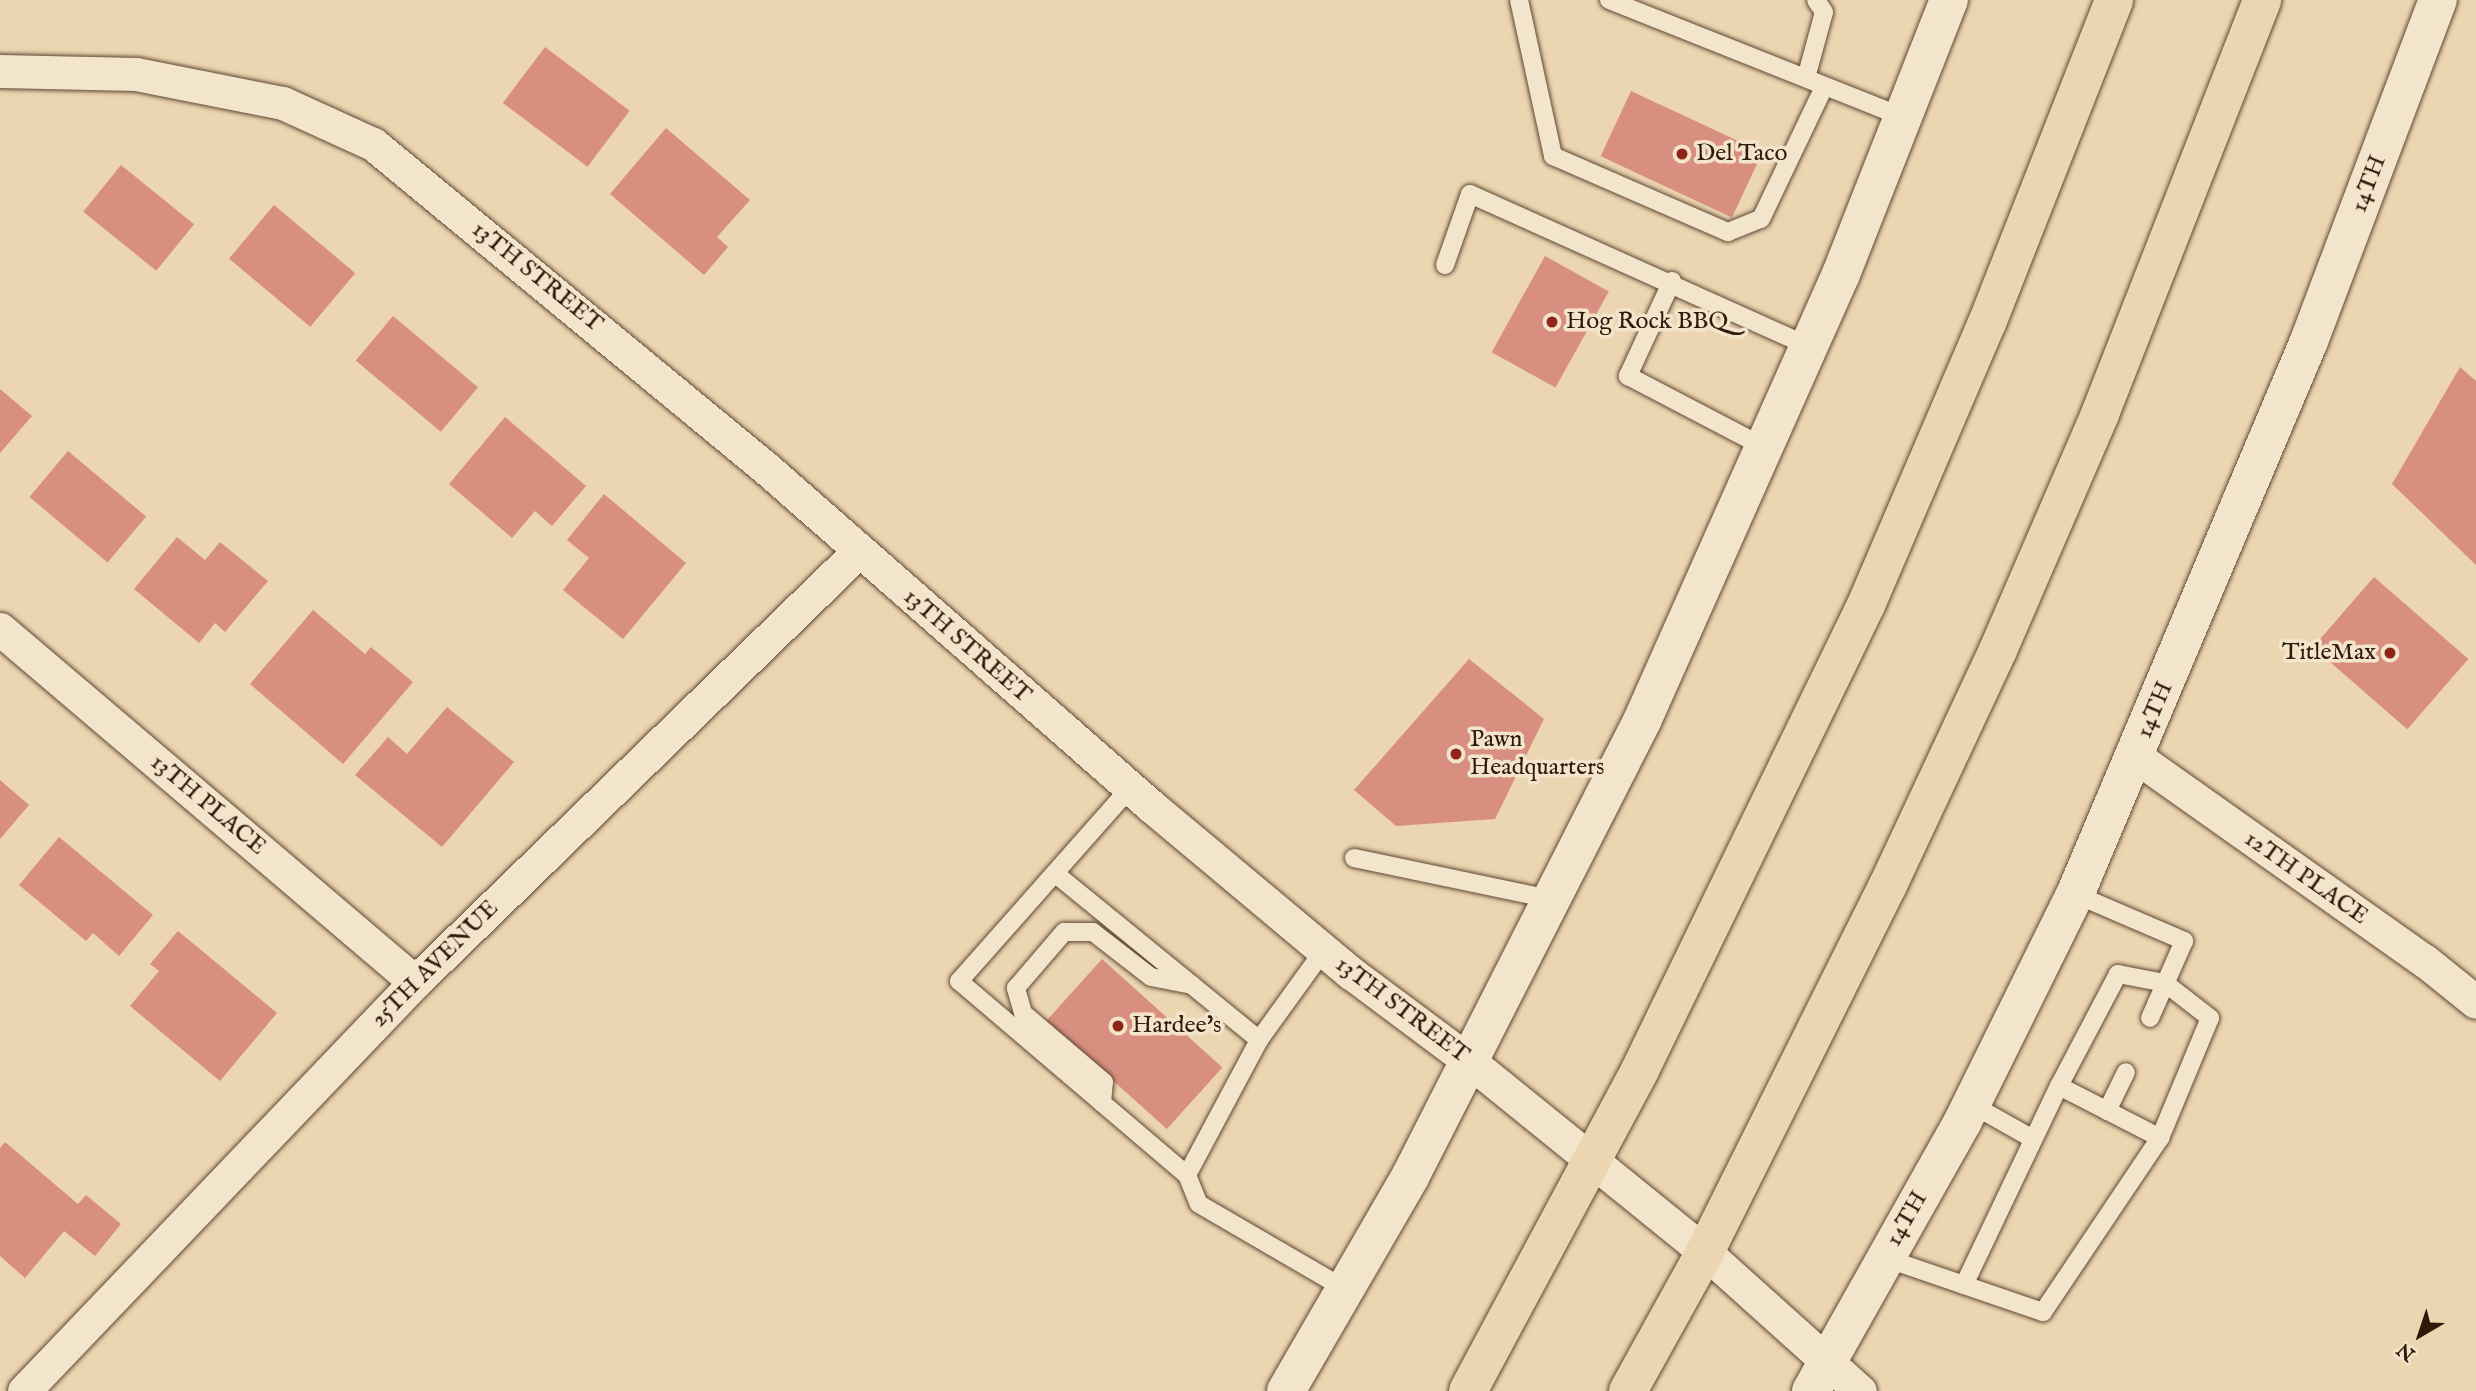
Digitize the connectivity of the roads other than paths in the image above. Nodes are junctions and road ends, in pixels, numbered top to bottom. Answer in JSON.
{"nodes":[{"id":1,"x":1519,"y":0,"type":"edge"},
{"id":2,"x":1609,"y":0,"type":"edge"},
{"id":3,"x":1816,"y":0,"type":"edge"},
{"id":4,"x":1949,"y":0,"type":"edge"},
{"id":5,"x":2114,"y":0,"type":"edge"},
{"id":6,"x":2262,"y":0,"type":"edge"},
{"id":7,"x":2438,"y":0,"type":"edge"},
{"id":8,"x":0,"y":71,"type":"edge"},
{"id":9,"x":1806,"y":78,"type":"junction"},
{"id":10,"x":1824,"y":87,"type":"junction"},
{"id":11,"x":1903,"y":117,"type":"junction"},
{"id":12,"x":1445,"y":265,"type":"dead end"},
{"id":13,"x":1672,"y":281,"type":"junction"},
{"id":14,"x":1809,"y":346,"type":"junction"},
{"id":15,"x":1764,"y":447,"type":"junction"},
{"id":16,"x":859,"y":551,"type":"junction"},
{"id":17,"x":0,"y":629,"type":"edge"},
{"id":18,"x":2135,"y":756,"type":"junction"},
{"id":19,"x":1130,"y":788,"type":"junction"},
{"id":20,"x":1354,"y":858,"type":"dead end"},
{"id":21,"x":1057,"y":875,"type":"junction"},
{"id":22,"x":2074,"y":894,"type":"junction"},
{"id":23,"x":1551,"y":899,"type":"junction"},
{"id":24,"x":1324,"y":950,"type":"junction"},
{"id":25,"x":415,"y":982,"type":"junction"},
{"id":26,"x":2165,"y":983,"type":"junction"},
{"id":27,"x":1192,"y":985,"type":"junction"},
{"id":28,"x":2476,"y":1002,"type":"edge"},
{"id":29,"x":2150,"y":1018,"type":"dead end"},
{"id":30,"x":1259,"y":1040,"type":"junction"},
{"id":31,"x":1469,"y":1061,"type":"junction"},
{"id":32,"x":2126,"y":1072,"type":"dead end"},
{"id":33,"x":2059,"y":1086,"type":"junction"},
{"id":34,"x":1102,"y":1103,"type":"junction"},
{"id":35,"x":1971,"y":1104,"type":"junction"},
{"id":36,"x":2107,"y":1111,"type":"junction"},
{"id":37,"x":2160,"y":1138,"type":"junction"},
{"id":38,"x":2033,"y":1139,"type":"junction"},
{"id":39,"x":1592,"y":1160,"type":"junction"},
{"id":40,"x":1187,"y":1175,"type":"junction"},
{"id":41,"x":1705,"y":1252,"type":"junction"},
{"id":42,"x":1885,"y":1258,"type":"junction"},
{"id":43,"x":1964,"y":1285,"type":"junction"},
{"id":44,"x":1345,"y":1289,"type":"junction"},
{"id":45,"x":1819,"y":1376,"type":"edge"},
{"id":46,"x":24,"y":1391,"type":"edge"},
{"id":47,"x":1286,"y":1391,"type":"edge"},
{"id":48,"x":1468,"y":1391,"type":"edge"},
{"id":49,"x":1628,"y":1391,"type":"edge"},
{"id":50,"x":1860,"y":1391,"type":"edge"}],
"edges":[{"from":1,"to":10,"type":"lane"},
{"from":2,"to":9,"type":"lane"},
{"from":3,"to":9,"type":"lane"},
{"from":4,"to":11,"type":"street"},
{"from":5,"to":39,"type":"highway"},
{"from":6,"to":41,"type":"highway"},
{"from":7,"to":18,"type":"street","name":"14TH"},
{"from":8,"to":16,"type":"street","name":"13TH STREET"},
{"from":9,"to":10,"type":"lane"},
{"from":10,"to":11,"type":"lane"},
{"from":11,"to":14,"type":"street"},
{"from":12,"to":13,"type":"lane"},
{"from":13,"to":14,"type":"lane"},
{"from":13,"to":15,"type":"lane"},
{"from":14,"to":15,"type":"street"},
{"from":15,"to":23,"type":"street"},
{"from":16,"to":19,"type":"street","name":"13TH STREET"},
{"from":16,"to":25,"type":"street","name":"25TH AVENUE"},
{"from":17,"to":25,"type":"street","name":"13TH PLACE"},
{"from":18,"to":22,"type":"street","name":"14TH"},
{"from":18,"to":28,"type":"street","name":"12TH PLACE"},
{"from":19,"to":21,"type":"lane"},
{"from":19,"to":24,"type":"street","name":"13TH STREET"},
{"from":20,"to":23,"type":"lane"},
{"from":21,"to":27,"type":"lane"},
{"from":21,"to":34,"type":"lane"},
{"from":22,"to":26,"type":"lane"},
{"from":22,"to":35,"type":"street","name":"14TH"},
{"from":23,"to":31,"type":"street"},
{"from":24,"to":30,"type":"lane"},
{"from":24,"to":31,"type":"street","name":"13TH STREET"},
{"from":25,"to":46,"type":"street","name":"25TH AVENUE"},
{"from":26,"to":29,"type":"lane"},
{"from":26,"to":33,"type":"lane"},
{"from":26,"to":37,"type":"lane"},
{"from":27,"to":30,"type":"lane"},
{"from":27,"to":34,"type":"lane"},
{"from":30,"to":40,"type":"lane"},
{"from":31,"to":39,"type":"street","name":"13TH STREET"},
{"from":31,"to":44,"type":"street"},
{"from":32,"to":36,"type":"lane"},
{"from":33,"to":36,"type":"lane"},
{"from":33,"to":38,"type":"lane"},
{"from":34,"to":40,"type":"lane"},
{"from":35,"to":38,"type":"lane"},
{"from":35,"to":42,"type":"street","name":"14TH"},
{"from":36,"to":37,"type":"lane"},
{"from":37,"to":43,"type":"lane"},
{"from":38,"to":43,"type":"lane"},
{"from":39,"to":41,"type":"street","name":"13TH STREET"},
{"from":39,"to":48,"type":"highway"},
{"from":40,"to":44,"type":"lane"},
{"from":41,"to":45,"type":"street","name":"13TH STREET"},
{"from":41,"to":49,"type":"highway"},
{"from":42,"to":43,"type":"lane"},
{"from":42,"to":45,"type":"street","name":"14TH"},
{"from":44,"to":47,"type":"street"},
{"from":45,"to":50,"type":"street","name":"13TH STREET"}]}
